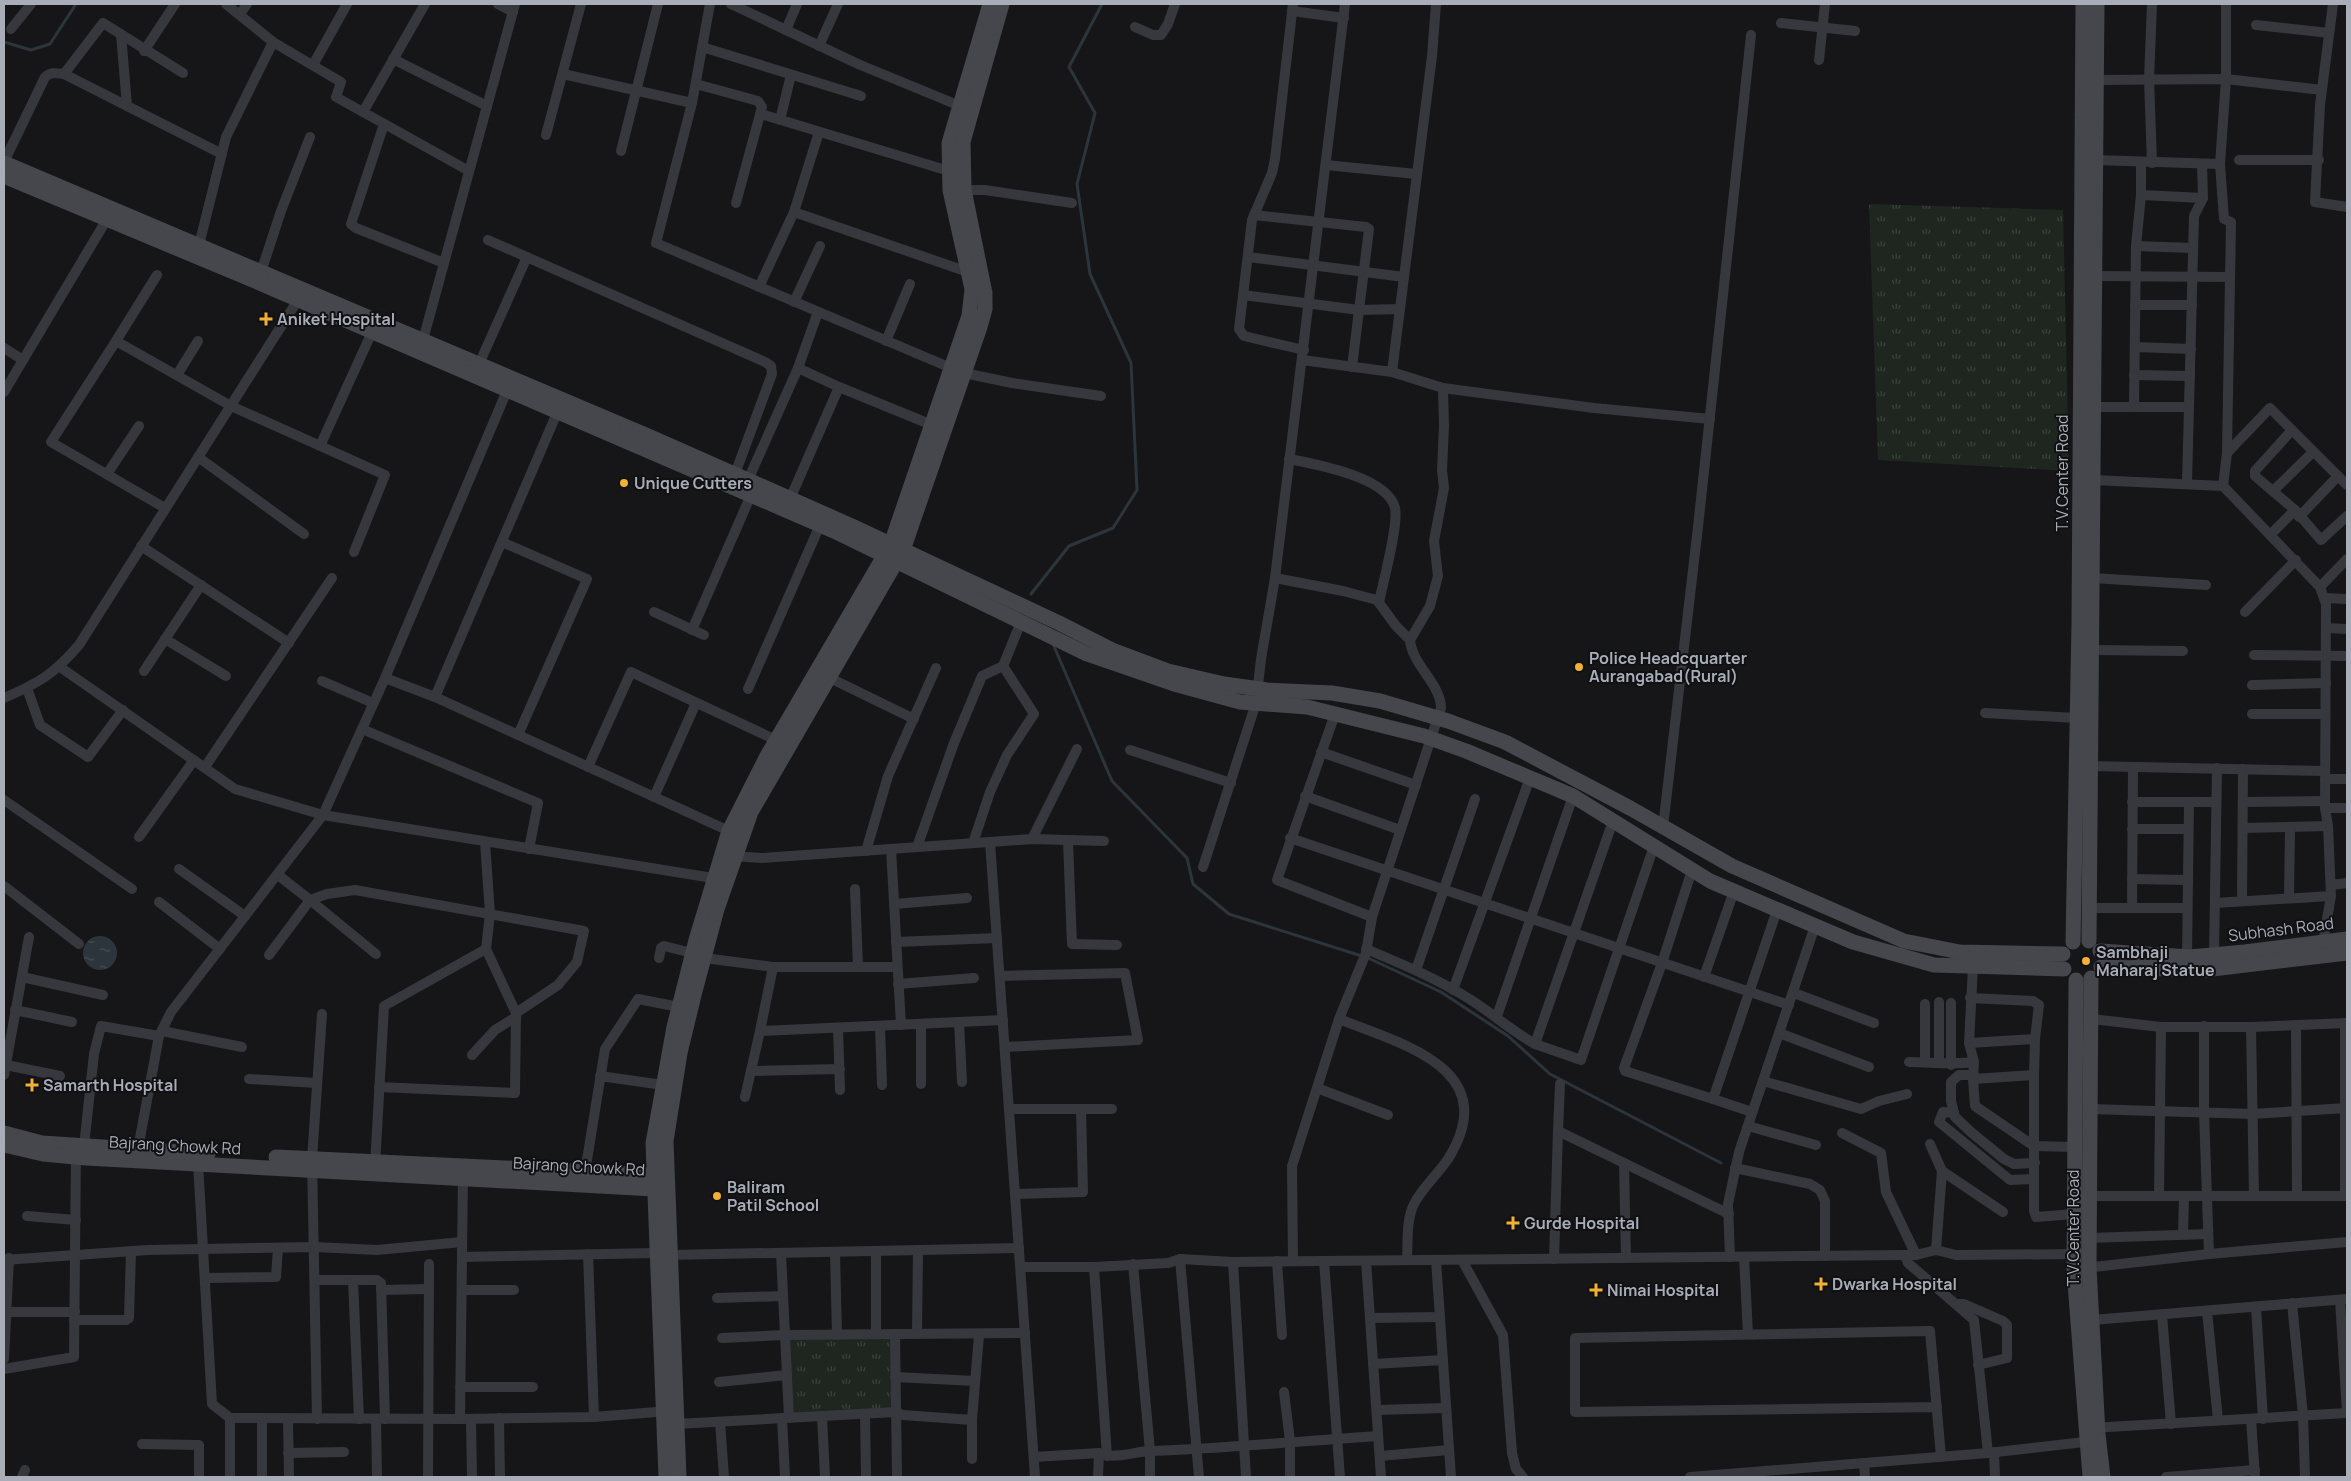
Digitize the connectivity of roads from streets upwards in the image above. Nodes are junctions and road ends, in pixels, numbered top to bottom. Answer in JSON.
{"nodes":[{"id":1,"x":31,"y":4,"type":"edge"},
{"id":2,"x":175,"y":4,"type":"edge"},
{"id":3,"x":226,"y":4,"type":"edge"},
{"id":4,"x":247,"y":4,"type":"edge"},
{"id":5,"x":347,"y":4,"type":"edge"},
{"id":6,"x":425,"y":4,"type":"edge"},
{"id":7,"x":498,"y":4,"type":"edge"},
{"id":8,"x":581,"y":4,"type":"edge"},
{"id":9,"x":658,"y":4,"type":"edge"},
{"id":10,"x":710,"y":4,"type":"edge"},
{"id":11,"x":731,"y":4,"type":"edge"},
{"id":12,"x":797,"y":4,"type":"edge"},
{"id":13,"x":838,"y":4,"type":"edge"},
{"id":14,"x":990,"y":4,"type":"edge"},
{"id":15,"x":1002,"y":4,"type":"edge"},
{"id":16,"x":1175,"y":4,"type":"edge"},
{"id":17,"x":1346,"y":4,"type":"edge"},
{"id":18,"x":1436,"y":4,"type":"edge"},
{"id":19,"x":1825,"y":4,"type":"edge"},
{"id":20,"x":2082,"y":4,"type":"edge"},
{"id":21,"x":2097,"y":4,"type":"edge"},
{"id":22,"x":2152,"y":4,"type":"edge"},
{"id":23,"x":2226,"y":4,"type":"edge"},
{"id":24,"x":2333,"y":4,"type":"edge"},
{"id":25,"x":1292,"y":7,"type":"edge"},
{"id":26,"x":514,"y":8,"type":"edge"},
{"id":27,"x":240,"y":14,"type":"junction"},
{"id":28,"x":1344,"y":18,"type":"junction"},
{"id":29,"x":1782,"y":23,"type":"dead end"},
{"id":30,"x":2256,"y":25,"type":"dead end"},
{"id":31,"x":1135,"y":27,"type":"dead end"},
{"id":32,"x":1823,"y":27,"type":"junction"},
{"id":33,"x":11,"y":29,"type":"dead end"},
{"id":34,"x":786,"y":30,"type":"junction"},
{"id":35,"x":1855,"y":31,"type":"dead end"},
{"id":36,"x":2329,"y":33,"type":"junction"},
{"id":37,"x":121,"y":34,"type":"junction"},
{"id":38,"x":1751,"y":36,"type":"dead end"},
{"id":39,"x":274,"y":42,"type":"junction"},
{"id":40,"x":819,"y":46,"type":"junction"},
{"id":41,"x":702,"y":47,"type":"junction"},
{"id":42,"x":144,"y":50,"type":"junction"},
{"id":43,"x":393,"y":59,"type":"junction"},
{"id":44,"x":1819,"y":60,"type":"dead end"},
{"id":45,"x":312,"y":65,"type":"junction"},
{"id":46,"x":183,"y":73,"type":"dead end"},
{"id":47,"x":64,"y":74,"type":"junction"},
{"id":48,"x":562,"y":74,"type":"junction"},
{"id":49,"x":792,"y":75,"type":"junction"},
{"id":50,"x":2149,"y":79,"type":"junction"},
{"id":51,"x":2226,"y":79,"type":"junction"},
{"id":52,"x":2096,"y":80,"type":"junction"},
{"id":53,"x":696,"y":84,"type":"junction"},
{"id":54,"x":636,"y":90,"type":"junction"},
{"id":55,"x":2322,"y":90,"type":"junction"},
{"id":56,"x":861,"y":96,"type":"dead end"},
{"id":57,"x":692,"y":103,"type":"junction"},
{"id":58,"x":127,"y":106,"type":"junction"},
{"id":59,"x":487,"y":106,"type":"junction"},
{"id":60,"x":966,"y":109,"type":"junction"},
{"id":61,"x":362,"y":112,"type":"junction"},
{"id":62,"x":761,"y":114,"type":"junction"},
{"id":63,"x":780,"y":120,"type":"junction"},
{"id":64,"x":384,"y":124,"type":"junction"},
{"id":65,"x":819,"y":132,"type":"junction"},
{"id":66,"x":546,"y":135,"type":"dead end"},
{"id":67,"x":310,"y":137,"type":"dead end"},
{"id":68,"x":621,"y":151,"type":"dead end"},
{"id":69,"x":222,"y":154,"type":"junction"},
{"id":70,"x":2095,"y":160,"type":"junction"},
{"id":71,"x":2239,"y":160,"type":"dead end"},
{"id":72,"x":2319,"y":160,"type":"junction"},
{"id":73,"x":4,"y":163,"type":"edge"},
{"id":74,"x":2141,"y":163,"type":"junction"},
{"id":75,"x":2152,"y":163,"type":"junction"},
{"id":76,"x":2202,"y":164,"type":"junction"},
{"id":77,"x":2220,"y":164,"type":"junction"},
{"id":78,"x":1326,"y":165,"type":"junction"},
{"id":79,"x":469,"y":171,"type":"junction"},
{"id":80,"x":949,"y":171,"type":"junction"},
{"id":81,"x":1416,"y":174,"type":"junction"},
{"id":82,"x":4,"y":176,"type":"edge"},
{"id":83,"x":964,"y":190,"type":"junction"},
{"id":84,"x":2141,"y":195,"type":"junction"},
{"id":85,"x":2202,"y":198,"type":"junction"},
{"id":86,"x":736,"y":203,"type":"dead end"},
{"id":87,"x":1072,"y":203,"type":"dead end"},
{"id":88,"x":2347,"y":207,"type":"edge"},
{"id":89,"x":794,"y":212,"type":"junction"},
{"id":90,"x":1254,"y":215,"type":"junction"},
{"id":91,"x":108,"y":219,"type":"junction"},
{"id":92,"x":1319,"y":223,"type":"junction"},
{"id":93,"x":488,"y":240,"type":"dead end"},
{"id":94,"x":199,"y":245,"type":"junction"},
{"id":95,"x":820,"y":246,"type":"dead end"},
{"id":96,"x":2136,"y":246,"type":"junction"},
{"id":97,"x":2194,"y":248,"type":"junction"},
{"id":98,"x":1248,"y":257,"type":"junction"},
{"id":99,"x":527,"y":258,"type":"junction"},
{"id":100,"x":444,"y":263,"type":"junction"},
{"id":101,"x":1314,"y":266,"type":"junction"},
{"id":102,"x":261,"y":272,"type":"junction"},
{"id":103,"x":968,"y":272,"type":"junction"},
{"id":104,"x":1364,"y":272,"type":"junction"},
{"id":105,"x":157,"y":275,"type":"dead end"},
{"id":106,"x":2094,"y":276,"type":"junction"},
{"id":107,"x":2136,"y":276,"type":"junction"},
{"id":108,"x":2192,"y":276,"type":"junction"},
{"id":109,"x":1404,"y":277,"type":"junction"},
{"id":110,"x":2230,"y":278,"type":"junction"},
{"id":111,"x":910,"y":284,"type":"dead end"},
{"id":112,"x":759,"y":287,"type":"junction"},
{"id":113,"x":301,"y":295,"type":"junction"},
{"id":114,"x":1244,"y":295,"type":"junction"},
{"id":115,"x":794,"y":302,"type":"junction"},
{"id":116,"x":1310,"y":303,"type":"junction"},
{"id":117,"x":2135,"y":305,"type":"junction"},
{"id":118,"x":2192,"y":305,"type":"junction"},
{"id":119,"x":1400,"y":309,"type":"junction"},
{"id":120,"x":1359,"y":310,"type":"junction"},
{"id":121,"x":818,"y":312,"type":"junction"},
{"id":122,"x":372,"y":332,"type":"junction"},
{"id":123,"x":423,"y":340,"type":"junction"},
{"id":124,"x":116,"y":341,"type":"junction"},
{"id":125,"x":198,"y":341,"type":"dead end"},
{"id":126,"x":886,"y":341,"type":"junction"},
{"id":127,"x":2134,"y":347,"type":"junction"},
{"id":128,"x":4,"y":348,"type":"edge"},
{"id":129,"x":2191,"y":349,"type":"junction"},
{"id":130,"x":965,"y":350,"type":"junction"},
{"id":131,"x":1303,"y":355,"type":"junction"},
{"id":132,"x":23,"y":360,"type":"junction"},
{"id":133,"x":479,"y":364,"type":"junction"},
{"id":134,"x":1352,"y":367,"type":"junction"},
{"id":135,"x":798,"y":368,"type":"junction"},
{"id":136,"x":958,"y":371,"type":"junction"},
{"id":137,"x":1392,"y":372,"type":"junction"},
{"id":138,"x":177,"y":375,"type":"junction"},
{"id":139,"x":2134,"y":375,"type":"junction"},
{"id":140,"x":2190,"y":376,"type":"junction"},
{"id":141,"x":510,"y":384,"type":"junction"},
{"id":142,"x":838,"y":387,"type":"junction"},
{"id":143,"x":1442,"y":388,"type":"junction"},
{"id":144,"x":4,"y":392,"type":"edge"},
{"id":145,"x":1101,"y":396,"type":"dead end"},
{"id":146,"x":231,"y":406,"type":"junction"},
{"id":147,"x":560,"y":406,"type":"junction"},
{"id":148,"x":2093,"y":407,"type":"junction"},
{"id":149,"x":2134,"y":407,"type":"junction"},
{"id":150,"x":2189,"y":407,"type":"junction"},
{"id":151,"x":1710,"y":419,"type":"junction"},
{"id":152,"x":932,"y":425,"type":"junction"},
{"id":153,"x":139,"y":426,"type":"dead end"},
{"id":154,"x":2292,"y":430,"type":"junction"},
{"id":155,"x":320,"y":446,"type":"junction"},
{"id":156,"x":2313,"y":452,"type":"junction"},
{"id":157,"x":2226,"y":453,"type":"junction"},
{"id":158,"x":198,"y":457,"type":"junction"},
{"id":159,"x":1289,"y":459,"type":"junction"},
{"id":160,"x":107,"y":474,"type":"junction"},
{"id":161,"x":2338,"y":476,"type":"junction"},
{"id":162,"x":2093,"y":480,"type":"junction"},
{"id":163,"x":744,"y":483,"type":"junction"},
{"id":164,"x":2187,"y":483,"type":"junction"},
{"id":165,"x":2347,"y":485,"type":"edge"},
{"id":166,"x":2223,"y":486,"type":"junction"},
{"id":167,"x":2273,"y":491,"type":"junction"},
{"id":168,"x":790,"y":499,"type":"junction"},
{"id":169,"x":165,"y":508,"type":"junction"},
{"id":170,"x":2297,"y":514,"type":"junction"},
{"id":171,"x":2347,"y":516,"type":"edge"},
{"id":172,"x":820,"y":525,"type":"junction"},
{"id":173,"x":304,"y":534,"type":"dead end"},
{"id":174,"x":2270,"y":535,"type":"junction"},
{"id":175,"x":502,"y":542,"type":"junction"},
{"id":176,"x":141,"y":546,"type":"junction"},
{"id":177,"x":354,"y":552,"type":"dead end"},
{"id":178,"x":894,"y":553,"type":"junction"},
{"id":179,"x":2347,"y":558,"type":"edge"},
{"id":180,"x":2296,"y":560,"type":"junction"},
{"id":181,"x":332,"y":578,"type":"dead end"},
{"id":182,"x":1275,"y":578,"type":"junction"},
{"id":183,"x":2092,"y":578,"type":"junction"},
{"id":184,"x":201,"y":585,"type":"junction"},
{"id":185,"x":2206,"y":585,"type":"dead end"},
{"id":186,"x":2320,"y":587,"type":"junction"},
{"id":187,"x":2325,"y":598,"type":"junction"},
{"id":188,"x":2347,"y":599,"type":"edge"},
{"id":189,"x":1379,"y":602,"type":"junction"},
{"id":190,"x":654,"y":612,"type":"dead end"},
{"id":191,"x":2245,"y":612,"type":"dead end"},
{"id":192,"x":1021,"y":622,"type":"junction"},
{"id":193,"x":2326,"y":628,"type":"junction"},
{"id":194,"x":2347,"y":629,"type":"edge"},
{"id":195,"x":692,"y":630,"type":"junction"},
{"id":196,"x":704,"y":635,"type":"dead end"},
{"id":197,"x":165,"y":639,"type":"junction"},
{"id":198,"x":1410,"y":640,"type":"junction"},
{"id":199,"x":288,"y":643,"type":"junction"},
{"id":200,"x":2091,"y":650,"type":"junction"},
{"id":201,"x":2183,"y":651,"type":"dead end"},
{"id":202,"x":2254,"y":655,"type":"dead end"},
{"id":203,"x":2326,"y":656,"type":"junction"},
{"id":204,"x":2347,"y":656,"type":"edge"},
{"id":205,"x":1003,"y":666,"type":"junction"},
{"id":206,"x":60,"y":667,"type":"junction"},
{"id":207,"x":936,"y":668,"type":"dead end"},
{"id":208,"x":144,"y":671,"type":"dead end"},
{"id":209,"x":226,"y":676,"type":"dead end"},
{"id":210,"x":385,"y":678,"type":"junction"},
{"id":211,"x":830,"y":678,"type":"junction"},
{"id":212,"x":322,"y":681,"type":"dead end"},
{"id":213,"x":2326,"y":683,"type":"junction"},
{"id":214,"x":2252,"y":684,"type":"dead end"},
{"id":215,"x":27,"y":688,"type":"junction"},
{"id":216,"x":748,"y":689,"type":"dead end"},
{"id":217,"x":1256,"y":696,"type":"junction"},
{"id":218,"x":436,"y":697,"type":"junction"},
{"id":219,"x":4,"y":698,"type":"edge"},
{"id":220,"x":373,"y":703,"type":"junction"},
{"id":221,"x":696,"y":703,"type":"junction"},
{"id":222,"x":122,"y":710,"type":"junction"},
{"id":223,"x":1985,"y":713,"type":"dead end"},
{"id":224,"x":1335,"y":714,"type":"junction"},
{"id":225,"x":2252,"y":714,"type":"dead end"},
{"id":226,"x":2326,"y":714,"type":"junction"},
{"id":227,"x":914,"y":718,"type":"junction"},
{"id":228,"x":1438,"y":718,"type":"junction"},
{"id":229,"x":2077,"y":718,"type":"junction"},
{"id":230,"x":362,"y":729,"type":"junction"},
{"id":231,"x":518,"y":735,"type":"junction"},
{"id":232,"x":1431,"y":738,"type":"junction"},
{"id":233,"x":776,"y":740,"type":"junction"},
{"id":234,"x":1077,"y":749,"type":"dead end"},
{"id":235,"x":1130,"y":750,"type":"dead end"},
{"id":236,"x":1321,"y":752,"type":"junction"},
{"id":237,"x":194,"y":760,"type":"junction"},
{"id":238,"x":2090,"y":766,"type":"junction"},
{"id":239,"x":205,"y":767,"type":"junction"},
{"id":240,"x":588,"y":767,"type":"junction"},
{"id":241,"x":2133,"y":767,"type":"junction"},
{"id":242,"x":2216,"y":768,"type":"junction"},
{"id":243,"x":2243,"y":769,"type":"junction"},
{"id":244,"x":2325,"y":775,"type":"junction"},
{"id":245,"x":1530,"y":778,"type":"junction"},
{"id":246,"x":2347,"y":779,"type":"edge"},
{"id":247,"x":1231,"y":782,"type":"junction"},
{"id":248,"x":1416,"y":785,"type":"junction"},
{"id":249,"x":1305,"y":796,"type":"junction"},
{"id":250,"x":1572,"y":796,"type":"junction"},
{"id":251,"x":654,"y":797,"type":"junction"},
{"id":252,"x":1475,"y":799,"type":"dead end"},
{"id":253,"x":4,"y":800,"type":"edge"},
{"id":254,"x":2132,"y":802,"type":"junction"},
{"id":255,"x":2189,"y":802,"type":"junction"},
{"id":256,"x":2216,"y":802,"type":"junction"},
{"id":257,"x":2243,"y":802,"type":"junction"},
{"id":258,"x":2325,"y":804,"type":"junction"},
{"id":259,"x":2347,"y":808,"type":"edge"},
{"id":260,"x":323,"y":815,"type":"junction"},
{"id":261,"x":1613,"y":821,"type":"junction"},
{"id":262,"x":2328,"y":826,"type":"junction"},
{"id":263,"x":1663,"y":827,"type":"junction"},
{"id":264,"x":2243,"y":828,"type":"junction"},
{"id":265,"x":2290,"y":828,"type":"junction"},
{"id":266,"x":2132,"y":829,"type":"junction"},
{"id":267,"x":2188,"y":829,"type":"junction"},
{"id":268,"x":1400,"y":830,"type":"junction"},
{"id":269,"x":729,"y":831,"type":"junction"},
{"id":270,"x":139,"y":838,"type":"dead end"},
{"id":271,"x":1290,"y":838,"type":"junction"},
{"id":272,"x":1032,"y":839,"type":"junction"},
{"id":273,"x":1068,"y":841,"type":"junction"},
{"id":274,"x":1104,"y":841,"type":"dead end"},
{"id":275,"x":485,"y":842,"type":"junction"},
{"id":276,"x":990,"y":842,"type":"junction"},
{"id":277,"x":973,"y":843,"type":"junction"},
{"id":278,"x":1654,"y":846,"type":"junction"},
{"id":279,"x":917,"y":847,"type":"junction"},
{"id":280,"x":529,"y":849,"type":"junction"},
{"id":281,"x":891,"y":849,"type":"junction"},
{"id":282,"x":866,"y":851,"type":"junction"},
{"id":283,"x":729,"y":856,"type":"junction"},
{"id":284,"x":1204,"y":867,"type":"dead end"},
{"id":285,"x":179,"y":869,"type":"dead end"},
{"id":286,"x":1692,"y":870,"type":"junction"},
{"id":287,"x":1386,"y":871,"type":"junction"},
{"id":288,"x":278,"y":875,"type":"junction"},
{"id":289,"x":721,"y":879,"type":"junction"},
{"id":290,"x":2132,"y":879,"type":"junction"},
{"id":291,"x":2188,"y":880,"type":"junction"},
{"id":292,"x":2347,"y":883,"type":"edge"},
{"id":293,"x":2331,"y":885,"type":"junction"},
{"id":294,"x":4,"y":886,"type":"edge"},
{"id":295,"x":132,"y":889,"type":"dead end"},
{"id":296,"x":855,"y":889,"type":"dead end"},
{"id":297,"x":1443,"y":891,"type":"junction"},
{"id":298,"x":1734,"y":891,"type":"junction"},
{"id":299,"x":2331,"y":896,"type":"junction"},
{"id":300,"x":968,"y":898,"type":"dead end"},
{"id":301,"x":2289,"y":898,"type":"junction"},
{"id":302,"x":310,"y":900,"type":"junction"},
{"id":303,"x":2242,"y":901,"type":"junction"},
{"id":304,"x":159,"y":902,"type":"dead end"},
{"id":305,"x":2214,"y":903,"type":"junction"},
{"id":306,"x":894,"y":904,"type":"junction"},
{"id":307,"x":1486,"y":905,"type":"junction"},
{"id":308,"x":2089,"y":908,"type":"junction"},
{"id":309,"x":2132,"y":908,"type":"junction"},
{"id":310,"x":2187,"y":908,"type":"junction"},
{"id":311,"x":1777,"y":910,"type":"junction"},
{"id":312,"x":490,"y":914,"type":"junction"},
{"id":313,"x":245,"y":916,"type":"junction"},
{"id":314,"x":1372,"y":917,"type":"junction"},
{"id":315,"x":1530,"y":920,"type":"junction"},
{"id":316,"x":1815,"y":926,"type":"junction"},
{"id":317,"x":1574,"y":934,"type":"junction"},
{"id":318,"x":29,"y":937,"type":"dead end"},
{"id":319,"x":997,"y":938,"type":"junction"},
{"id":320,"x":2347,"y":939,"type":"edge"},
{"id":321,"x":896,"y":942,"type":"junction"},
{"id":322,"x":2073,"y":942,"type":"junction"},
{"id":323,"x":79,"y":944,"type":"dead end"},
{"id":324,"x":1117,"y":945,"type":"dead end"},
{"id":325,"x":2094,"y":946,"type":"junction"},
{"id":326,"x":1618,"y":948,"type":"junction"},
{"id":327,"x":220,"y":949,"type":"junction"},
{"id":328,"x":2322,"y":949,"type":"junction"},
{"id":329,"x":486,"y":950,"type":"junction"},
{"id":330,"x":2347,"y":952,"type":"edge"},
{"id":331,"x":376,"y":954,"type":"dead end"},
{"id":332,"x":2063,"y":954,"type":"junction"},
{"id":333,"x":269,"y":955,"type":"dead end"},
{"id":334,"x":698,"y":955,"type":"junction"},
{"id":335,"x":1365,"y":955,"type":"junction"},
{"id":336,"x":2214,"y":955,"type":"junction"},
{"id":337,"x":2187,"y":957,"type":"junction"},
{"id":338,"x":659,"y":958,"type":"dead end"},
{"id":339,"x":1662,"y":963,"type":"junction"},
{"id":340,"x":1973,"y":966,"type":"junction"},
{"id":341,"x":773,"y":967,"type":"junction"},
{"id":342,"x":858,"y":967,"type":"junction"},
{"id":343,"x":897,"y":967,"type":"junction"},
{"id":344,"x":2101,"y":967,"type":"junction"},
{"id":345,"x":2064,"y":969,"type":"junction"},
{"id":346,"x":1416,"y":970,"type":"junction"},
{"id":347,"x":1000,"y":976,"type":"junction"},
{"id":348,"x":22,"y":977,"type":"junction"},
{"id":349,"x":1704,"y":977,"type":"junction"},
{"id":350,"x":974,"y":978,"type":"dead end"},
{"id":351,"x":2083,"y":979,"type":"junction"},
{"id":352,"x":898,"y":984,"type":"junction"},
{"id":353,"x":1453,"y":990,"type":"junction"},
{"id":354,"x":1749,"y":992,"type":"junction"},
{"id":355,"x":1794,"y":993,"type":"junction"},
{"id":356,"x":103,"y":995,"type":"dead end"},
{"id":357,"x":1970,"y":998,"type":"junction"},
{"id":358,"x":1939,"y":1002,"type":"dead end"},
{"id":359,"x":1952,"y":1003,"type":"dead end"},
{"id":360,"x":1925,"y":1004,"type":"dead end"},
{"id":361,"x":1788,"y":1005,"type":"junction"},
{"id":362,"x":679,"y":1007,"type":"junction"},
{"id":363,"x":15,"y":1010,"type":"junction"},
{"id":364,"x":322,"y":1014,"type":"dead end"},
{"id":365,"x":516,"y":1015,"type":"junction"},
{"id":366,"x":1496,"y":1016,"type":"junction"},
{"id":367,"x":1339,"y":1019,"type":"junction"},
{"id":368,"x":2092,"y":1019,"type":"junction"},
{"id":369,"x":1003,"y":1020,"type":"junction"},
{"id":370,"x":72,"y":1022,"type":"dead end"},
{"id":371,"x":959,"y":1022,"type":"junction"},
{"id":372,"x":1874,"y":1023,"type":"dead end"},
{"id":373,"x":2346,"y":1023,"type":"edge"},
{"id":374,"x":920,"y":1024,"type":"junction"},
{"id":375,"x":900,"y":1025,"type":"junction"},
{"id":376,"x":2296,"y":1025,"type":"junction"},
{"id":377,"x":880,"y":1026,"type":"junction"},
{"id":378,"x":2161,"y":1026,"type":"junction"},
{"id":379,"x":2204,"y":1026,"type":"junction"},
{"id":380,"x":2251,"y":1027,"type":"junction"},
{"id":381,"x":838,"y":1028,"type":"junction"},
{"id":382,"x":760,"y":1031,"type":"junction"},
{"id":383,"x":161,"y":1033,"type":"junction"},
{"id":384,"x":1779,"y":1033,"type":"junction"},
{"id":385,"x":2035,"y":1039,"type":"junction"},
{"id":386,"x":1535,"y":1044,"type":"junction"},
{"id":387,"x":1969,"y":1044,"type":"junction"},
{"id":388,"x":242,"y":1047,"type":"dead end"},
{"id":389,"x":1005,"y":1047,"type":"junction"},
{"id":390,"x":472,"y":1054,"type":"dead end"},
{"id":391,"x":1909,"y":1062,"type":"dead end"},
{"id":392,"x":1925,"y":1062,"type":"junction"},
{"id":393,"x":1939,"y":1062,"type":"junction"},
{"id":394,"x":1974,"y":1062,"type":"junction"},
{"id":395,"x":1951,"y":1065,"type":"junction"},
{"id":396,"x":1869,"y":1067,"type":"dead end"},
{"id":397,"x":840,"y":1069,"type":"junction"},
{"id":398,"x":5,"y":1070,"type":"edge"},
{"id":399,"x":751,"y":1071,"type":"junction"},
{"id":400,"x":2034,"y":1075,"type":"junction"},
{"id":401,"x":60,"y":1076,"type":"dead end"},
{"id":402,"x":600,"y":1076,"type":"junction"},
{"id":403,"x":1973,"y":1077,"type":"junction"},
{"id":404,"x":249,"y":1079,"type":"dead end"},
{"id":405,"x":1763,"y":1081,"type":"junction"},
{"id":406,"x":962,"y":1082,"type":"dead end"},
{"id":407,"x":317,"y":1083,"type":"junction"},
{"id":408,"x":921,"y":1084,"type":"dead end"},
{"id":409,"x":1560,"y":1084,"type":"dead end"},
{"id":410,"x":663,"y":1085,"type":"junction"},
{"id":411,"x":882,"y":1085,"type":"dead end"},
{"id":412,"x":379,"y":1087,"type":"junction"},
{"id":413,"x":1317,"y":1088,"type":"junction"},
{"id":414,"x":840,"y":1090,"type":"dead end"},
{"id":415,"x":1907,"y":1094,"type":"dead end"},
{"id":416,"x":745,"y":1097,"type":"dead end"},
{"id":417,"x":1713,"y":1099,"type":"junction"},
{"id":418,"x":2346,"y":1108,"type":"edge"},
{"id":419,"x":1009,"y":1109,"type":"junction"},
{"id":420,"x":1081,"y":1109,"type":"junction"},
{"id":421,"x":1112,"y":1109,"type":"dead end"},
{"id":422,"x":2090,"y":1109,"type":"junction"},
{"id":423,"x":2297,"y":1110,"type":"junction"},
{"id":424,"x":1752,"y":1112,"type":"junction"},
{"id":425,"x":2160,"y":1112,"type":"junction"},
{"id":426,"x":2204,"y":1112,"type":"junction"},
{"id":427,"x":1954,"y":1113,"type":"junction"},
{"id":428,"x":2252,"y":1114,"type":"junction"},
{"id":429,"x":1388,"y":1115,"type":"dead end"},
{"id":430,"x":1748,"y":1126,"type":"junction"},
{"id":431,"x":1558,"y":1131,"type":"junction"},
{"id":432,"x":1842,"y":1133,"type":"dead end"},
{"id":433,"x":4,"y":1134,"type":"edge"},
{"id":434,"x":1930,"y":1144,"type":"dead end"},
{"id":435,"x":4,"y":1145,"type":"edge"},
{"id":436,"x":1816,"y":1145,"type":"dead end"},
{"id":437,"x":2034,"y":1146,"type":"junction"},
{"id":438,"x":2074,"y":1147,"type":"junction"},
{"id":439,"x":79,"y":1150,"type":"junction"},
{"id":440,"x":136,"y":1155,"type":"junction"},
{"id":441,"x":198,"y":1163,"type":"junction"},
{"id":442,"x":1624,"y":1163,"type":"junction"},
{"id":443,"x":2035,"y":1163,"type":"junction"},
{"id":444,"x":313,"y":1164,"type":"junction"},
{"id":445,"x":375,"y":1167,"type":"junction"},
{"id":446,"x":1735,"y":1168,"type":"junction"},
{"id":447,"x":1942,"y":1171,"type":"junction"},
{"id":448,"x":463,"y":1172,"type":"junction"},
{"id":449,"x":585,"y":1172,"type":"junction"},
{"id":450,"x":2033,"y":1179,"type":"junction"},
{"id":451,"x":658,"y":1181,"type":"junction"},
{"id":452,"x":1015,"y":1194,"type":"junction"},
{"id":453,"x":2089,"y":1196,"type":"junction"},
{"id":454,"x":2159,"y":1196,"type":"junction"},
{"id":455,"x":2184,"y":1196,"type":"junction"},
{"id":456,"x":2207,"y":1196,"type":"junction"},
{"id":457,"x":2254,"y":1196,"type":"junction"},
{"id":458,"x":2297,"y":1196,"type":"junction"},
{"id":459,"x":2346,"y":1196,"type":"edge"},
{"id":460,"x":2002,"y":1212,"type":"dead end"},
{"id":461,"x":1728,"y":1214,"type":"junction"},
{"id":462,"x":2074,"y":1214,"type":"junction"},
{"id":463,"x":27,"y":1216,"type":"dead end"},
{"id":464,"x":76,"y":1220,"type":"junction"},
{"id":465,"x":2183,"y":1234,"type":"junction"},
{"id":466,"x":2208,"y":1234,"type":"junction"},
{"id":467,"x":462,"y":1242,"type":"junction"},
{"id":468,"x":2347,"y":1242,"type":"edge"},
{"id":469,"x":315,"y":1247,"type":"junction"},
{"id":470,"x":278,"y":1248,"type":"junction"},
{"id":471,"x":1019,"y":1248,"type":"junction"},
{"id":472,"x":203,"y":1249,"type":"junction"},
{"id":473,"x":918,"y":1250,"type":"junction"},
{"id":474,"x":1936,"y":1250,"type":"junction"},
{"id":475,"x":131,"y":1251,"type":"junction"},
{"id":476,"x":876,"y":1251,"type":"junction"},
{"id":477,"x":835,"y":1252,"type":"junction"},
{"id":478,"x":781,"y":1253,"type":"junction"},
{"id":479,"x":2089,"y":1253,"type":"junction"},
{"id":480,"x":588,"y":1254,"type":"junction"},
{"id":481,"x":662,"y":1254,"type":"junction"},
{"id":482,"x":2209,"y":1254,"type":"junction"},
{"id":483,"x":75,"y":1255,"type":"junction"},
{"id":484,"x":1905,"y":1255,"type":"junction"},
{"id":485,"x":1916,"y":1255,"type":"junction"},
{"id":486,"x":1825,"y":1256,"type":"junction"},
{"id":487,"x":462,"y":1257,"type":"junction"},
{"id":488,"x":1730,"y":1257,"type":"junction"},
{"id":489,"x":1744,"y":1257,"type":"junction"},
{"id":490,"x":1626,"y":1258,"type":"junction"},
{"id":491,"x":6,"y":1259,"type":"edge"},
{"id":492,"x":1180,"y":1259,"type":"junction"},
{"id":493,"x":1554,"y":1259,"type":"junction"},
{"id":494,"x":1407,"y":1260,"type":"junction"},
{"id":495,"x":1436,"y":1260,"type":"junction"},
{"id":496,"x":1462,"y":1260,"type":"junction"},
{"id":497,"x":1293,"y":1261,"type":"junction"},
{"id":498,"x":1324,"y":1261,"type":"junction"},
{"id":499,"x":1366,"y":1261,"type":"junction"},
{"id":500,"x":1232,"y":1262,"type":"junction"},
{"id":501,"x":1277,"y":1262,"type":"junction"},
{"id":502,"x":2074,"y":1262,"type":"junction"},
{"id":503,"x":429,"y":1264,"type":"dead end"},
{"id":504,"x":1133,"y":1264,"type":"junction"},
{"id":505,"x":1021,"y":1267,"type":"junction"},
{"id":506,"x":1094,"y":1267,"type":"junction"},
{"id":507,"x":205,"y":1278,"type":"junction"},
{"id":508,"x":315,"y":1280,"type":"junction"},
{"id":509,"x":353,"y":1280,"type":"junction"},
{"id":510,"x":429,"y":1289,"type":"junction"},
{"id":511,"x":381,"y":1290,"type":"junction"},
{"id":512,"x":462,"y":1290,"type":"junction"},
{"id":513,"x":514,"y":1290,"type":"dead end"},
{"id":514,"x":783,"y":1296,"type":"junction"},
{"id":515,"x":717,"y":1298,"type":"dead end"},
{"id":516,"x":2344,"y":1299,"type":"edge"},
{"id":517,"x":1955,"y":1304,"type":"junction"},
{"id":518,"x":2292,"y":1304,"type":"junction"},
{"id":519,"x":2256,"y":1307,"type":"junction"},
{"id":520,"x":2207,"y":1311,"type":"junction"},
{"id":521,"x":8,"y":1312,"type":"junction"},
{"id":522,"x":2162,"y":1315,"type":"junction"},
{"id":523,"x":75,"y":1316,"type":"junction"},
{"id":524,"x":1440,"y":1317,"type":"junction"},
{"id":525,"x":1370,"y":1318,"type":"junction"},
{"id":526,"x":2092,"y":1320,"type":"junction"},
{"id":527,"x":1025,"y":1333,"type":"junction"},
{"id":528,"x":876,"y":1334,"type":"junction"},
{"id":529,"x":894,"y":1334,"type":"junction"},
{"id":530,"x":917,"y":1334,"type":"junction"},
{"id":531,"x":1282,"y":1334,"type":"dead end"},
{"id":532,"x":1748,"y":1334,"type":"junction"},
{"id":533,"x":784,"y":1335,"type":"junction"},
{"id":534,"x":837,"y":1335,"type":"junction"},
{"id":535,"x":979,"y":1335,"type":"junction"},
{"id":536,"x":722,"y":1338,"type":"dead end"},
{"id":537,"x":4,"y":1359,"type":"edge"},
{"id":538,"x":1443,"y":1360,"type":"junction"},
{"id":539,"x":1373,"y":1364,"type":"junction"},
{"id":540,"x":1978,"y":1365,"type":"junction"},
{"id":541,"x":4,"y":1369,"type":"edge"},
{"id":542,"x":787,"y":1375,"type":"junction"},
{"id":543,"x":895,"y":1378,"type":"junction"},
{"id":544,"x":974,"y":1381,"type":"junction"},
{"id":545,"x":719,"y":1382,"type":"dead end"},
{"id":546,"x":460,"y":1387,"type":"junction"},
{"id":547,"x":533,"y":1387,"type":"dead end"},
{"id":548,"x":1284,"y":1392,"type":"dead end"},
{"id":549,"x":1937,"y":1406,"type":"junction"},
{"id":550,"x":1446,"y":1408,"type":"junction"},
{"id":551,"x":1377,"y":1410,"type":"junction"},
{"id":552,"x":896,"y":1412,"type":"junction"},
{"id":553,"x":2347,"y":1413,"type":"edge"},
{"id":554,"x":866,"y":1414,"type":"junction"},
{"id":555,"x":672,"y":1415,"type":"junction"},
{"id":556,"x":822,"y":1416,"type":"junction"},
{"id":557,"x":2303,"y":1416,"type":"junction"},
{"id":558,"x":594,"y":1417,"type":"junction"},
{"id":559,"x":230,"y":1418,"type":"junction"},
{"id":560,"x":262,"y":1418,"type":"junction"},
{"id":561,"x":288,"y":1418,"type":"junction"},
{"id":562,"x":499,"y":1418,"type":"junction"},
{"id":563,"x":786,"y":1418,"type":"junction"},
{"id":564,"x":317,"y":1419,"type":"junction"},
{"id":565,"x":359,"y":1419,"type":"junction"},
{"id":566,"x":381,"y":1419,"type":"junction"},
{"id":567,"x":427,"y":1419,"type":"junction"},
{"id":568,"x":460,"y":1419,"type":"junction"},
{"id":569,"x":471,"y":1419,"type":"junction"},
{"id":570,"x":2251,"y":1419,"type":"junction"},
{"id":571,"x":2263,"y":1419,"type":"junction"},
{"id":572,"x":972,"y":1420,"type":"junction"},
{"id":573,"x":2218,"y":1420,"type":"junction"},
{"id":574,"x":720,"y":1422,"type":"junction"},
{"id":575,"x":2170,"y":1424,"type":"junction"},
{"id":576,"x":2092,"y":1435,"type":"junction"},
{"id":577,"x":1378,"y":1436,"type":"junction"},
{"id":578,"x":1337,"y":1438,"type":"junction"},
{"id":579,"x":1290,"y":1441,"type":"junction"},
{"id":580,"x":142,"y":1444,"type":"dead end"},
{"id":581,"x":1244,"y":1444,"type":"junction"},
{"id":582,"x":1197,"y":1450,"type":"junction"},
{"id":583,"x":1449,"y":1450,"type":"junction"},
{"id":584,"x":1150,"y":1451,"type":"junction"},
{"id":585,"x":288,"y":1452,"type":"junction"},
{"id":586,"x":344,"y":1452,"type":"dead end"},
{"id":587,"x":1991,"y":1453,"type":"junction"},
{"id":588,"x":1103,"y":1454,"type":"junction"},
{"id":589,"x":1380,"y":1456,"type":"junction"},
{"id":590,"x":1034,"y":1457,"type":"junction"},
{"id":591,"x":1942,"y":1457,"type":"junction"},
{"id":592,"x":972,"y":1459,"type":"dead end"},
{"id":593,"x":1864,"y":1463,"type":"junction"},
{"id":594,"x":2255,"y":1474,"type":"edge"},
{"id":595,"x":1517,"y":1475,"type":"edge"},
{"id":596,"x":199,"y":1477,"type":"edge"},
{"id":597,"x":230,"y":1477,"type":"edge"},
{"id":598,"x":262,"y":1477,"type":"edge"},
{"id":599,"x":289,"y":1477,"type":"edge"},
{"id":600,"x":377,"y":1477,"type":"edge"},
{"id":601,"x":428,"y":1477,"type":"edge"},
{"id":602,"x":472,"y":1477,"type":"edge"},
{"id":603,"x":500,"y":1477,"type":"edge"},
{"id":604,"x":666,"y":1477,"type":"edge"},
{"id":605,"x":678,"y":1477,"type":"edge"},
{"id":606,"x":724,"y":1477,"type":"edge"},
{"id":607,"x":785,"y":1477,"type":"edge"},
{"id":608,"x":825,"y":1477,"type":"edge"},
{"id":609,"x":866,"y":1477,"type":"edge"},
{"id":610,"x":896,"y":1477,"type":"edge"},
{"id":611,"x":1035,"y":1477,"type":"edge"},
{"id":612,"x":1098,"y":1477,"type":"edge"},
{"id":613,"x":1150,"y":1477,"type":"edge"},
{"id":614,"x":1199,"y":1477,"type":"edge"},
{"id":615,"x":1246,"y":1477,"type":"edge"},
{"id":616,"x":1290,"y":1477,"type":"edge"},
{"id":617,"x":1340,"y":1477,"type":"edge"},
{"id":618,"x":1381,"y":1477,"type":"edge"},
{"id":619,"x":1451,"y":1477,"type":"edge"},
{"id":620,"x":1690,"y":1477,"type":"edge"},
{"id":621,"x":1866,"y":1477,"type":"edge"},
{"id":622,"x":1995,"y":1477,"type":"edge"},
{"id":623,"x":2090,"y":1477,"type":"edge"},
{"id":624,"x":2103,"y":1477,"type":"edge"},
{"id":625,"x":2166,"y":1477,"type":"edge"},
{"id":626,"x":2305,"y":1477,"type":"edge"}],
"edges":[{"from":1,"to":33,"type":"street"},
{"from":2,"to":42,"type":"street"},
{"from":3,"to":27,"type":"street"},
{"from":4,"to":27,"type":"street"},
{"from":5,"to":45,"type":"street"},
{"from":6,"to":43,"type":"street"},
{"from":7,"to":26,"type":"street"},
{"from":8,"to":48,"type":"street"},
{"from":9,"to":54,"type":"street"},
{"from":10,"to":41,"type":"street"},
{"from":11,"to":34,"type":"street"},
{"from":12,"to":34,"type":"street"},
{"from":13,"to":40,"type":"street"},
{"from":14,"to":60,"type":"street"},
{"from":15,"to":60,"type":"street"},
{"from":16,"to":31,"type":"street"},
{"from":17,"to":28,"type":"street"},
{"from":18,"to":81,"type":"street"},
{"from":19,"to":32,"type":"street"},
{"from":20,"to":229,"type":"street","name":"T.V.Center Road"},
{"from":21,"to":52,"type":"street","name":"T.V.Center Road"},
{"from":22,"to":50,"type":"street"},
{"from":23,"to":51,"type":"street"},
{"from":24,"to":36,"type":"street"},
{"from":25,"to":28,"type":"street"},
{"from":25,"to":90,"type":"street"},
{"from":26,"to":59,"type":"street"},
{"from":27,"to":39,"type":"street"},
{"from":28,"to":78,"type":"street"},
{"from":29,"to":32,"type":"street"},
{"from":30,"to":36,"type":"street"},
{"from":32,"to":35,"type":"street"},
{"from":32,"to":44,"type":"street"},
{"from":34,"to":40,"type":"street"},
{"from":36,"to":55,"type":"street"},
{"from":37,"to":42,"type":"street"},
{"from":37,"to":47,"type":"street"},
{"from":37,"to":58,"type":"street"},
{"from":38,"to":151,"type":"street"},
{"from":39,"to":45,"type":"street"},
{"from":39,"to":69,"type":"street"},
{"from":40,"to":60,"type":"street"},
{"from":41,"to":49,"type":"street"},
{"from":41,"to":53,"type":"street"},
{"from":42,"to":46,"type":"street"},
{"from":43,"to":59,"type":"street"},
{"from":43,"to":61,"type":"street"},
{"from":45,"to":61,"type":"street"},
{"from":47,"to":58,"type":"street"},
{"from":47,"to":73,"type":"street"},
{"from":48,"to":54,"type":"street"},
{"from":48,"to":66,"type":"street"},
{"from":49,"to":56,"type":"street"},
{"from":49,"to":63,"type":"street"},
{"from":50,"to":51,"type":"street"},
{"from":50,"to":52,"type":"street"},
{"from":50,"to":75,"type":"street"},
{"from":51,"to":55,"type":"street"},
{"from":51,"to":77,"type":"street"},
{"from":52,"to":70,"type":"street","name":"T.V.Center Road"},
{"from":53,"to":57,"type":"street"},
{"from":53,"to":62,"type":"street"},
{"from":54,"to":57,"type":"street"},
{"from":54,"to":68,"type":"street"},
{"from":55,"to":72,"type":"street"},
{"from":57,"to":112,"type":"street"},
{"from":58,"to":69,"type":"street"},
{"from":59,"to":79,"type":"street"},
{"from":60,"to":80,"type":"street"},
{"from":60,"to":83,"type":"street"},
{"from":61,"to":64,"type":"street"},
{"from":62,"to":63,"type":"street"},
{"from":62,"to":86,"type":"street"},
{"from":63,"to":65,"type":"street"},
{"from":64,"to":79,"type":"street"},
{"from":64,"to":100,"type":"street"},
{"from":65,"to":80,"type":"street"},
{"from":65,"to":89,"type":"street"},
{"from":67,"to":102,"type":"street"},
{"from":69,"to":94,"type":"street"},
{"from":70,"to":74,"type":"street"},
{"from":70,"to":106,"type":"street","name":"T.V.Center Road"},
{"from":71,"to":72,"type":"street"},
{"from":72,"to":88,"type":"street"},
{"from":73,"to":94,"type":"street"},
{"from":74,"to":75,"type":"street"},
{"from":74,"to":84,"type":"street"},
{"from":75,"to":76,"type":"street"},
{"from":76,"to":77,"type":"street"},
{"from":76,"to":85,"type":"street"},
{"from":77,"to":110,"type":"street"},
{"from":78,"to":81,"type":"street"},
{"from":78,"to":92,"type":"street"},
{"from":79,"to":100,"type":"street"},
{"from":80,"to":103,"type":"street"},
{"from":81,"to":109,"type":"street"},
{"from":82,"to":91,"type":"street"},
{"from":83,"to":87,"type":"street"},
{"from":83,"to":130,"type":"street"},
{"from":84,"to":85,"type":"street"},
{"from":84,"to":96,"type":"street"},
{"from":85,"to":97,"type":"street"},
{"from":89,"to":103,"type":"street"},
{"from":89,"to":112,"type":"street"},
{"from":90,"to":92,"type":"street"},
{"from":90,"to":98,"type":"street"},
{"from":91,"to":113,"type":"street"},
{"from":91,"to":132,"type":"street"},
{"from":92,"to":101,"type":"street"},
{"from":92,"to":104,"type":"street"},
{"from":93,"to":99,"type":"street"},
{"from":94,"to":102,"type":"street"},
{"from":95,"to":115,"type":"street"},
{"from":96,"to":97,"type":"street"},
{"from":96,"to":107,"type":"street"},
{"from":97,"to":108,"type":"street"},
{"from":98,"to":101,"type":"street"},
{"from":98,"to":114,"type":"street"},
{"from":99,"to":133,"type":"street"},
{"from":99,"to":163,"type":"street"},
{"from":100,"to":123,"type":"street"},
{"from":101,"to":104,"type":"street"},
{"from":101,"to":116,"type":"street"},
{"from":102,"to":113,"type":"street"},
{"from":103,"to":130,"type":"street"},
{"from":104,"to":109,"type":"street"},
{"from":104,"to":120,"type":"street"},
{"from":105,"to":124,"type":"street"},
{"from":106,"to":107,"type":"street"},
{"from":106,"to":148,"type":"street","name":"T.V.Center Road"},
{"from":107,"to":108,"type":"street"},
{"from":107,"to":117,"type":"street"},
{"from":108,"to":110,"type":"street"},
{"from":108,"to":118,"type":"street"},
{"from":109,"to":119,"type":"street"},
{"from":110,"to":157,"type":"street"},
{"from":111,"to":126,"type":"street"},
{"from":112,"to":115,"type":"street"},
{"from":113,"to":122,"type":"street"},
{"from":113,"to":123,"type":"street"},
{"from":113,"to":146,"type":"street"},
{"from":114,"to":116,"type":"street"},
{"from":114,"to":131,"type":"street"},
{"from":115,"to":121,"type":"street"},
{"from":116,"to":120,"type":"street"},
{"from":116,"to":131,"type":"street"},
{"from":117,"to":118,"type":"street"},
{"from":117,"to":127,"type":"street"},
{"from":118,"to":129,"type":"street"},
{"from":119,"to":120,"type":"street"},
{"from":119,"to":137,"type":"street"},
{"from":120,"to":134,"type":"street"},
{"from":121,"to":126,"type":"street"},
{"from":121,"to":135,"type":"street"},
{"from":122,"to":141,"type":"street"},
{"from":122,"to":155,"type":"street"},
{"from":123,"to":133,"type":"street"},
{"from":124,"to":138,"type":"street"},
{"from":124,"to":160,"type":"street"},
{"from":125,"to":138,"type":"street"},
{"from":126,"to":136,"type":"street"},
{"from":127,"to":129,"type":"street"},
{"from":127,"to":139,"type":"street"},
{"from":128,"to":132,"type":"street"},
{"from":129,"to":140,"type":"street"},
{"from":130,"to":136,"type":"street"},
{"from":131,"to":134,"type":"street"},
{"from":131,"to":159,"type":"street"},
{"from":132,"to":144,"type":"street"},
{"from":133,"to":141,"type":"street"},
{"from":134,"to":137,"type":"street"},
{"from":135,"to":142,"type":"street"},
{"from":135,"to":163,"type":"street"},
{"from":136,"to":145,"type":"street"},
{"from":136,"to":152,"type":"street"},
{"from":136,"to":178,"type":"street"},
{"from":137,"to":143,"type":"street"},
{"from":138,"to":146,"type":"street"},
{"from":139,"to":140,"type":"street"},
{"from":139,"to":149,"type":"street"},
{"from":140,"to":150,"type":"street"},
{"from":141,"to":147,"type":"street"},
{"from":141,"to":210,"type":"street"},
{"from":142,"to":152,"type":"street"},
{"from":142,"to":168,"type":"street"},
{"from":143,"to":151,"type":"street"},
{"from":143,"to":198,"type":"street"},
{"from":146,"to":155,"type":"street"},
{"from":146,"to":158,"type":"street"},
{"from":147,"to":163,"type":"street"},
{"from":147,"to":163,"type":"street"},
{"from":147,"to":175,"type":"street"},
{"from":148,"to":149,"type":"street"},
{"from":148,"to":162,"type":"street","name":"T.V.Center Road"},
{"from":149,"to":150,"type":"street"},
{"from":150,"to":164,"type":"street"},
{"from":151,"to":263,"type":"street"},
{"from":152,"to":178,"type":"street"},
{"from":153,"to":160,"type":"street"},
{"from":154,"to":156,"type":"street"},
{"from":154,"to":157,"type":"street"},
{"from":154,"to":167,"type":"street"},
{"from":155,"to":177,"type":"street"},
{"from":156,"to":161,"type":"street"},
{"from":156,"to":167,"type":"street"},
{"from":157,"to":166,"type":"street"},
{"from":158,"to":169,"type":"street"},
{"from":158,"to":173,"type":"street"},
{"from":159,"to":182,"type":"street"},
{"from":159,"to":189,"type":"street"},
{"from":160,"to":169,"type":"street"},
{"from":161,"to":165,"type":"street"},
{"from":161,"to":170,"type":"street"},
{"from":162,"to":164,"type":"street"},
{"from":162,"to":183,"type":"street","name":"T.V.Center Road"},
{"from":163,"to":168,"type":"street"},
{"from":163,"to":172,"type":"street"},
{"from":163,"to":195,"type":"street"},
{"from":164,"to":166,"type":"street"},
{"from":166,"to":174,"type":"street"},
{"from":167,"to":170,"type":"street"},
{"from":168,"to":178,"type":"street"},
{"from":169,"to":176,"type":"street"},
{"from":170,"to":171,"type":"street"},
{"from":170,"to":174,"type":"street"},
{"from":172,"to":178,"type":"street"},
{"from":172,"to":216,"type":"street"},
{"from":174,"to":180,"type":"street"},
{"from":175,"to":218,"type":"street"},
{"from":175,"to":231,"type":"street"},
{"from":176,"to":184,"type":"street"},
{"from":176,"to":206,"type":"street"},
{"from":178,"to":192,"type":"street"},
{"from":178,"to":211,"type":"street"},
{"from":178,"to":217,"type":"street"},
{"from":178,"to":233,"type":"street"},
{"from":179,"to":186,"type":"street"},
{"from":180,"to":186,"type":"street"},
{"from":180,"to":191,"type":"street"},
{"from":181,"to":199,"type":"street"},
{"from":182,"to":189,"type":"street"},
{"from":182,"to":217,"type":"street"},
{"from":183,"to":185,"type":"street"},
{"from":183,"to":200,"type":"street","name":"T.V.Center Road"},
{"from":184,"to":197,"type":"street"},
{"from":184,"to":199,"type":"street"},
{"from":186,"to":187,"type":"street"},
{"from":187,"to":188,"type":"street"},
{"from":187,"to":193,"type":"street"},
{"from":189,"to":198,"type":"street"},
{"from":190,"to":195,"type":"street"},
{"from":192,"to":205,"type":"street"},
{"from":192,"to":217,"type":"street"},
{"from":193,"to":194,"type":"street"},
{"from":193,"to":203,"type":"street"},
{"from":195,"to":196,"type":"street"},
{"from":197,"to":208,"type":"street"},
{"from":197,"to":209,"type":"street"},
{"from":198,"to":228,"type":"street"},
{"from":199,"to":239,"type":"street"},
{"from":200,"to":201,"type":"street"},
{"from":200,"to":238,"type":"street","name":"T.V.Center Road"},
{"from":202,"to":203,"type":"street"},
{"from":203,"to":204,"type":"street"},
{"from":203,"to":213,"type":"street"},
{"from":205,"to":277,"type":"street"},
{"from":205,"to":279,"type":"street"},
{"from":206,"to":215,"type":"street"},
{"from":206,"to":222,"type":"street"},
{"from":207,"to":227,"type":"street"},
{"from":210,"to":218,"type":"street"},
{"from":210,"to":220,"type":"street"},
{"from":211,"to":227,"type":"street"},
{"from":211,"to":283,"type":"street"},
{"from":212,"to":220,"type":"street"},
{"from":213,"to":214,"type":"street"},
{"from":213,"to":226,"type":"street"},
{"from":215,"to":219,"type":"street"},
{"from":215,"to":222,"type":"street"},
{"from":217,"to":224,"type":"street"},
{"from":217,"to":228,"type":"street"},
{"from":217,"to":247,"type":"street"},
{"from":218,"to":231,"type":"street"},
{"from":220,"to":230,"type":"street"},
{"from":221,"to":233,"type":"street"},
{"from":221,"to":240,"type":"street"},
{"from":221,"to":251,"type":"street"},
{"from":222,"to":237,"type":"street"},
{"from":223,"to":229,"type":"street"},
{"from":224,"to":232,"type":"street"},
{"from":224,"to":236,"type":"street"},
{"from":225,"to":226,"type":"street"},
{"from":226,"to":244,"type":"street"},
{"from":227,"to":282,"type":"street"},
{"from":228,"to":232,"type":"street"},
{"from":228,"to":263,"type":"street"},
{"from":229,"to":322,"type":"street","name":"T.V.Center Road"},
{"from":230,"to":260,"type":"street"},
{"from":230,"to":280,"type":"street"},
{"from":231,"to":240,"type":"street"},
{"from":232,"to":245,"type":"street"},
{"from":232,"to":248,"type":"street"},
{"from":233,"to":269,"type":"street"},
{"from":234,"to":272,"type":"street"},
{"from":235,"to":247,"type":"street"},
{"from":236,"to":248,"type":"street"},
{"from":236,"to":249,"type":"street"},
{"from":237,"to":239,"type":"street"},
{"from":237,"to":270,"type":"street"},
{"from":238,"to":241,"type":"street"},
{"from":238,"to":308,"type":"street","name":"T.V.Center Road"},
{"from":239,"to":260,"type":"street"},
{"from":240,"to":251,"type":"street"},
{"from":241,"to":242,"type":"street"},
{"from":241,"to":254,"type":"street"},
{"from":242,"to":243,"type":"street"},
{"from":242,"to":256,"type":"street"},
{"from":243,"to":244,"type":"street"},
{"from":243,"to":257,"type":"street"},
{"from":244,"to":246,"type":"street"},
{"from":244,"to":258,"type":"street"},
{"from":245,"to":250,"type":"street"},
{"from":245,"to":307,"type":"street"},
{"from":247,"to":284,"type":"street"},
{"from":248,"to":268,"type":"street"},
{"from":249,"to":268,"type":"street"},
{"from":249,"to":271,"type":"street"},
{"from":250,"to":261,"type":"street"},
{"from":250,"to":315,"type":"street"},
{"from":251,"to":269,"type":"street"},
{"from":252,"to":297,"type":"street"},
{"from":253,"to":295,"type":"street"},
{"from":254,"to":255,"type":"street"},
{"from":254,"to":266,"type":"street"},
{"from":255,"to":256,"type":"street"},
{"from":255,"to":267,"type":"street"},
{"from":256,"to":305,"type":"street"},
{"from":257,"to":258,"type":"street"},
{"from":257,"to":264,"type":"street"},
{"from":258,"to":259,"type":"street"},
{"from":258,"to":262,"type":"street"},
{"from":260,"to":275,"type":"street"},
{"from":260,"to":288,"type":"street"},
{"from":261,"to":278,"type":"street"},
{"from":261,"to":317,"type":"street"},
{"from":262,"to":265,"type":"street"},
{"from":262,"to":293,"type":"street"},
{"from":263,"to":332,"type":"street"},
{"from":264,"to":265,"type":"street"},
{"from":264,"to":303,"type":"street"},
{"from":265,"to":301,"type":"street"},
{"from":266,"to":267,"type":"street"},
{"from":266,"to":290,"type":"street"},
{"from":267,"to":291,"type":"street"},
{"from":268,"to":287,"type":"street"},
{"from":269,"to":283,"type":"street"},
{"from":271,"to":287,"type":"street"},
{"from":271,"to":314,"type":"street"},
{"from":272,"to":273,"type":"street"},
{"from":272,"to":276,"type":"street"},
{"from":273,"to":274,"type":"street"},
{"from":273,"to":324,"type":"street"},
{"from":275,"to":280,"type":"street"},
{"from":275,"to":312,"type":"street"},
{"from":276,"to":277,"type":"street"},
{"from":276,"to":319,"type":"street"},
{"from":277,"to":279,"type":"street"},
{"from":278,"to":286,"type":"street"},
{"from":278,"to":326,"type":"street"},
{"from":279,"to":281,"type":"street"},
{"from":280,"to":289,"type":"street"},
{"from":281,"to":282,"type":"street"},
{"from":281,"to":306,"type":"street"},
{"from":282,"to":283,"type":"street"},
{"from":283,"to":289,"type":"street"},
{"from":285,"to":313,"type":"street"},
{"from":286,"to":298,"type":"street"},
{"from":286,"to":339,"type":"street"},
{"from":287,"to":297,"type":"street"},
{"from":287,"to":314,"type":"street"},
{"from":288,"to":302,"type":"street"},
{"from":288,"to":313,"type":"street"},
{"from":289,"to":334,"type":"street"},
{"from":290,"to":291,"type":"street"},
{"from":290,"to":309,"type":"street"},
{"from":291,"to":310,"type":"street"},
{"from":292,"to":293,"type":"street"},
{"from":293,"to":299,"type":"street"},
{"from":294,"to":323,"type":"street"},
{"from":296,"to":342,"type":"street"},
{"from":297,"to":307,"type":"street"},
{"from":297,"to":346,"type":"street"},
{"from":298,"to":311,"type":"street"},
{"from":298,"to":349,"type":"street"},
{"from":299,"to":301,"type":"street"},
{"from":299,"to":328,"type":"street"},
{"from":300,"to":306,"type":"street"},
{"from":301,"to":303,"type":"street"},
{"from":302,"to":312,"type":"street"},
{"from":302,"to":331,"type":"street"},
{"from":302,"to":333,"type":"street"},
{"from":303,"to":305,"type":"street"},
{"from":304,"to":327,"type":"street"},
{"from":305,"to":336,"type":"street"},
{"from":306,"to":321,"type":"street"},
{"from":307,"to":315,"type":"street"},
{"from":307,"to":353,"type":"street"},
{"from":308,"to":309,"type":"street"},
{"from":308,"to":325,"type":"street","name":"T.V.Center Road"},
{"from":309,"to":310,"type":"street"},
{"from":310,"to":337,"type":"street"},
{"from":311,"to":316,"type":"street"},
{"from":311,"to":354,"type":"street"},
{"from":312,"to":329,"type":"street"},
{"from":312,"to":365,"type":"street"},
{"from":313,"to":327,"type":"street"},
{"from":314,"to":335,"type":"street"},
{"from":315,"to":317,"type":"street"},
{"from":315,"to":366,"type":"street"},
{"from":316,"to":340,"type":"street"},
{"from":316,"to":355,"type":"street"},
{"from":317,"to":326,"type":"street"},
{"from":317,"to":386,"type":"street"},
{"from":318,"to":348,"type":"street"},
{"from":319,"to":321,"type":"street"},
{"from":319,"to":347,"type":"street"},
{"from":320,"to":328,"type":"street","name":"Subhash Road"},
{"from":321,"to":343,"type":"street"},
{"from":322,"to":325,"type":"street"},
{"from":322,"to":332,"type":"street"},
{"from":325,"to":337,"type":"street","name":"Subhash Road"},
{"from":325,"to":344,"type":"street"},
{"from":326,"to":339,"type":"street"},
{"from":326,"to":386,"type":"street"},
{"from":327,"to":383,"type":"street"},
{"from":328,"to":330,"type":"street","name":"Subhash Road"},
{"from":328,"to":336,"type":"street","name":"Subhash Road"},
{"from":328,"to":344,"type":"street","name":"Subhash Road"},
{"from":329,"to":365,"type":"street"},
{"from":329,"to":412,"type":"street"},
{"from":332,"to":345,"type":"street"},
{"from":334,"to":338,"type":"street"},
{"from":334,"to":341,"type":"street"},
{"from":334,"to":362,"type":"street"},
{"from":334,"to":451,"type":"street"},
{"from":335,"to":346,"type":"street"},
{"from":335,"to":367,"type":"street"},
{"from":336,"to":337,"type":"street","name":"Subhash Road"},
{"from":339,"to":349,"type":"street"},
{"from":339,"to":417,"type":"street"},
{"from":340,"to":345,"type":"street"},
{"from":340,"to":357,"type":"street"},
{"from":341,"to":342,"type":"street"},
{"from":341,"to":382,"type":"street"},
{"from":342,"to":343,"type":"street"},
{"from":343,"to":352,"type":"street"},
{"from":344,"to":351,"type":"street"},
{"from":345,"to":351,"type":"street"},
{"from":346,"to":353,"type":"street"},
{"from":347,"to":369,"type":"street"},
{"from":347,"to":389,"type":"street"},
{"from":348,"to":356,"type":"street"},
{"from":348,"to":363,"type":"street"},
{"from":349,"to":354,"type":"street"},
{"from":350,"to":352,"type":"street"},
{"from":351,"to":368,"type":"street","name":"T.V.Center Road"},
{"from":351,"to":438,"type":"street","name":"T.V.Center Road"},
{"from":352,"to":375,"type":"street"},
{"from":353,"to":366,"type":"street"},
{"from":354,"to":361,"type":"street"},
{"from":354,"to":417,"type":"street"},
{"from":355,"to":361,"type":"street"},
{"from":355,"to":372,"type":"street"},
{"from":357,"to":385,"type":"street"},
{"from":357,"to":387,"type":"street"},
{"from":358,"to":393,"type":"street"},
{"from":359,"to":395,"type":"street"},
{"from":360,"to":392,"type":"street"},
{"from":361,"to":384,"type":"street"},
{"from":362,"to":402,"type":"street"},
{"from":362,"to":410,"type":"street"},
{"from":363,"to":370,"type":"street"},
{"from":363,"to":398,"type":"street"},
{"from":364,"to":407,"type":"street"},
{"from":365,"to":390,"type":"street"},
{"from":365,"to":412,"type":"street"},
{"from":366,"to":386,"type":"street"},
{"from":367,"to":413,"type":"street"},
{"from":367,"to":494,"type":"street"},
{"from":368,"to":378,"type":"street"},
{"from":368,"to":422,"type":"street","name":"T.V.Center Road"},
{"from":369,"to":371,"type":"street"},
{"from":369,"to":389,"type":"street"},
{"from":371,"to":374,"type":"street"},
{"from":371,"to":406,"type":"street"},
{"from":373,"to":376,"type":"street"},
{"from":373,"to":418,"type":"street"},
{"from":374,"to":375,"type":"street"},
{"from":374,"to":408,"type":"street"},
{"from":375,"to":377,"type":"street"},
{"from":376,"to":380,"type":"street"},
{"from":376,"to":423,"type":"street"},
{"from":377,"to":381,"type":"street"},
{"from":377,"to":411,"type":"street"},
{"from":378,"to":379,"type":"street"},
{"from":378,"to":425,"type":"street"},
{"from":379,"to":380,"type":"street"},
{"from":379,"to":426,"type":"street"},
{"from":380,"to":428,"type":"street"},
{"from":381,"to":382,"type":"street"},
{"from":381,"to":397,"type":"street"},
{"from":382,"to":399,"type":"street"},
{"from":383,"to":388,"type":"street"},
{"from":383,"to":439,"type":"street"},
{"from":383,"to":440,"type":"street"},
{"from":384,"to":396,"type":"street"},
{"from":384,"to":405,"type":"street"},
{"from":385,"to":387,"type":"street"},
{"from":385,"to":400,"type":"street"},
{"from":387,"to":394,"type":"street"},
{"from":389,"to":419,"type":"street"},
{"from":391,"to":392,"type":"street"},
{"from":392,"to":393,"type":"street"},
{"from":393,"to":395,"type":"street"},
{"from":394,"to":395,"type":"street"},
{"from":394,"to":403,"type":"street"},
{"from":397,"to":399,"type":"street"},
{"from":397,"to":414,"type":"street"},
{"from":398,"to":401,"type":"street"},
{"from":399,"to":416,"type":"street"},
{"from":400,"to":403,"type":"street"},
{"from":400,"to":437,"type":"street"},
{"from":402,"to":410,"type":"street"},
{"from":402,"to":449,"type":"street"},
{"from":403,"to":427,"type":"street"},
{"from":403,"to":437,"type":"street"},
{"from":404,"to":407,"type":"street"},
{"from":405,"to":415,"type":"street"},
{"from":405,"to":424,"type":"street"},
{"from":407,"to":444,"type":"street"},
{"from":409,"to":431,"type":"street"},
{"from":410,"to":451,"type":"street"},
{"from":412,"to":445,"type":"street"},
{"from":413,"to":429,"type":"street"},
{"from":413,"to":497,"type":"street"},
{"from":417,"to":424,"type":"street"},
{"from":418,"to":423,"type":"street"},
{"from":418,"to":459,"type":"street"},
{"from":419,"to":420,"type":"street"},
{"from":419,"to":452,"type":"street"},
{"from":420,"to":421,"type":"street"},
{"from":420,"to":452,"type":"street"},
{"from":422,"to":425,"type":"street"},
{"from":422,"to":453,"type":"street","name":"T.V.Center Road"},
{"from":423,"to":428,"type":"street"},
{"from":423,"to":458,"type":"street"},
{"from":424,"to":430,"type":"street"},
{"from":425,"to":426,"type":"street"},
{"from":425,"to":454,"type":"street"},
{"from":426,"to":428,"type":"street"},
{"from":426,"to":456,"type":"street"},
{"from":427,"to":443,"type":"street"},
{"from":427,"to":450,"type":"street"},
{"from":428,"to":457,"type":"street"},
{"from":430,"to":436,"type":"street"},
{"from":430,"to":446,"type":"street"},
{"from":431,"to":442,"type":"street"},
{"from":431,"to":493,"type":"street"},
{"from":432,"to":485,"type":"street"},
{"from":433,"to":439,"type":"street","name":"Bajrang Chowk Rd"},
{"from":434,"to":447,"type":"street"},
{"from":435,"to":439,"type":"street","name":"Bajrang Chowk Rd"},
{"from":437,"to":438,"type":"street"},
{"from":437,"to":443,"type":"street"},
{"from":438,"to":462,"type":"street","name":"T.V.Center Road"},
{"from":439,"to":440,"type":"street","name":"Bajrang Chowk Rd"},
{"from":439,"to":464,"type":"street"},
{"from":440,"to":441,"type":"street","name":"Bajrang Chowk Rd"},
{"from":440,"to":444,"type":"street","name":"Bajrang Chowk Rd"},
{"from":441,"to":444,"type":"street","name":"Bajrang Chowk Rd"},
{"from":441,"to":472,"type":"street"},
{"from":442,"to":461,"type":"street"},
{"from":442,"to":490,"type":"street"},
{"from":443,"to":450,"type":"street"},
{"from":444,"to":445,"type":"street","name":"Bajrang Chowk Rd"},
{"from":444,"to":469,"type":"street"},
{"from":445,"to":448,"type":"street","name":"Bajrang Chowk Rd"},
{"from":446,"to":461,"type":"street"},
{"from":446,"to":486,"type":"street"},
{"from":447,"to":460,"type":"street"},
{"from":447,"to":474,"type":"street"},
{"from":448,"to":449,"type":"street","name":"Bajrang Chowk Rd"},
{"from":448,"to":451,"type":"street","name":"Bajrang Chowk Rd"},
{"from":448,"to":467,"type":"street"},
{"from":449,"to":451,"type":"street","name":"Bajrang Chowk Rd"},
{"from":450,"to":462,"type":"street"},
{"from":451,"to":481,"type":"street"},
{"from":452,"to":471,"type":"street"},
{"from":453,"to":454,"type":"street"},
{"from":453,"to":479,"type":"street","name":"T.V.Center Road"},
{"from":454,"to":455,"type":"street"},
{"from":455,"to":456,"type":"street"},
{"from":455,"to":465,"type":"street"},
{"from":456,"to":457,"type":"street"},
{"from":456,"to":466,"type":"street"},
{"from":457,"to":458,"type":"street"},
{"from":458,"to":459,"type":"street"},
{"from":461,"to":488,"type":"street"},
{"from":462,"to":502,"type":"street","name":"T.V.Center Road"},
{"from":463,"to":464,"type":"street"},
{"from":464,"to":483,"type":"street"},
{"from":465,"to":466,"type":"street"},
{"from":465,"to":479,"type":"street"},
{"from":466,"to":482,"type":"street"},
{"from":467,"to":469,"type":"street"},
{"from":467,"to":487,"type":"street"},
{"from":468,"to":482,"type":"street"},
{"from":469,"to":470,"type":"street"},
{"from":469,"to":508,"type":"street"},
{"from":470,"to":472,"type":"street"},
{"from":470,"to":507,"type":"street"},
{"from":471,"to":473,"type":"street"},
{"from":471,"to":505,"type":"street"},
{"from":472,"to":475,"type":"street"},
{"from":472,"to":507,"type":"street"},
{"from":473,"to":476,"type":"street"},
{"from":473,"to":530,"type":"street"},
{"from":474,"to":485,"type":"street"},
{"from":474,"to":502,"type":"street"},
{"from":475,"to":483,"type":"street"},
{"from":475,"to":523,"type":"street"},
{"from":476,"to":477,"type":"street"},
{"from":476,"to":528,"type":"street"},
{"from":477,"to":478,"type":"street"},
{"from":477,"to":534,"type":"street"},
{"from":478,"to":481,"type":"street"},
{"from":478,"to":514,"type":"street"},
{"from":479,"to":482,"type":"street"},
{"from":479,"to":502,"type":"street"},
{"from":479,"to":502,"type":"street"},
{"from":479,"to":526,"type":"street","name":"T.V.Center Road"},
{"from":480,"to":481,"type":"street"},
{"from":480,"to":487,"type":"street"},
{"from":480,"to":558,"type":"street"},
{"from":481,"to":555,"type":"street"},
{"from":483,"to":491,"type":"street"},
{"from":483,"to":523,"type":"street"},
{"from":484,"to":485,"type":"street"},
{"from":484,"to":486,"type":"street"},
{"from":484,"to":517,"type":"street"},
{"from":486,"to":489,"type":"street"},
{"from":487,"to":512,"type":"street"},
{"from":488,"to":489,"type":"street"},
{"from":488,"to":490,"type":"street"},
{"from":489,"to":532,"type":"street"},
{"from":490,"to":493,"type":"street"},
{"from":491,"to":521,"type":"street"},
{"from":492,"to":500,"type":"street"},
{"from":492,"to":504,"type":"street"},
{"from":492,"to":582,"type":"street"},
{"from":493,"to":496,"type":"street"},
{"from":494,"to":495,"type":"street"},
{"from":494,"to":499,"type":"street"},
{"from":495,"to":496,"type":"street"},
{"from":495,"to":524,"type":"street"},
{"from":496,"to":595,"type":"street"},
{"from":497,"to":498,"type":"street"},
{"from":497,"to":501,"type":"street"},
{"from":498,"to":499,"type":"street"},
{"from":498,"to":578,"type":"street"},
{"from":499,"to":525,"type":"street"},
{"from":500,"to":501,"type":"street"},
{"from":500,"to":581,"type":"street"},
{"from":501,"to":531,"type":"street"},
{"from":502,"to":576,"type":"street","name":"T.V.Center Road"},
{"from":503,"to":510,"type":"street"},
{"from":504,"to":506,"type":"street"},
{"from":504,"to":584,"type":"street"},
{"from":505,"to":506,"type":"street"},
{"from":505,"to":527,"type":"street"},
{"from":506,"to":588,"type":"street"},
{"from":507,"to":559,"type":"street"},
{"from":508,"to":509,"type":"street"},
{"from":508,"to":564,"type":"street"},
{"from":509,"to":511,"type":"street"},
{"from":509,"to":565,"type":"street"},
{"from":510,"to":511,"type":"street"},
{"from":510,"to":567,"type":"street"},
{"from":511,"to":566,"type":"street"},
{"from":512,"to":513,"type":"street"},
{"from":512,"to":546,"type":"street"},
{"from":514,"to":515,"type":"street"},
{"from":514,"to":533,"type":"street"},
{"from":516,"to":518,"type":"street"},
{"from":516,"to":553,"type":"street"},
{"from":517,"to":540,"type":"street"},
{"from":517,"to":540,"type":"street"},
{"from":518,"to":519,"type":"street"},
{"from":518,"to":557,"type":"street"},
{"from":519,"to":520,"type":"street"},
{"from":519,"to":571,"type":"street"},
{"from":520,"to":522,"type":"street"},
{"from":520,"to":573,"type":"street"},
{"from":521,"to":523,"type":"street"},
{"from":521,"to":537,"type":"street"},
{"from":522,"to":526,"type":"street"},
{"from":522,"to":575,"type":"street"},
{"from":523,"to":541,"type":"street"},
{"from":524,"to":525,"type":"street"},
{"from":524,"to":538,"type":"street"},
{"from":525,"to":539,"type":"street"},
{"from":526,"to":576,"type":"street","name":"T.V.Center Road"},
{"from":527,"to":535,"type":"street"},
{"from":527,"to":590,"type":"street"},
{"from":528,"to":529,"type":"street"},
{"from":528,"to":534,"type":"street"},
{"from":529,"to":530,"type":"street"},
{"from":529,"to":543,"type":"street"},
{"from":530,"to":535,"type":"street"},
{"from":532,"to":549,"type":"street"},
{"from":532,"to":549,"type":"street"},
{"from":533,"to":534,"type":"street"},
{"from":533,"to":536,"type":"street"},
{"from":533,"to":542,"type":"street"},
{"from":535,"to":544,"type":"street"},
{"from":538,"to":539,"type":"street"},
{"from":538,"to":550,"type":"street"},
{"from":539,"to":551,"type":"street"},
{"from":540,"to":587,"type":"street"},
{"from":542,"to":545,"type":"street"},
{"from":542,"to":563,"type":"street"},
{"from":543,"to":544,"type":"street"},
{"from":543,"to":552,"type":"street"},
{"from":544,"to":572,"type":"street"},
{"from":546,"to":547,"type":"street"},
{"from":546,"to":568,"type":"street"},
{"from":548,"to":579,"type":"street"},
{"from":549,"to":591,"type":"street"},
{"from":550,"to":551,"type":"street"},
{"from":550,"to":583,"type":"street"},
{"from":551,"to":577,"type":"street"},
{"from":552,"to":554,"type":"street"},
{"from":552,"to":572,"type":"street"},
{"from":552,"to":610,"type":"street"},
{"from":553,"to":557,"type":"street"},
{"from":554,"to":556,"type":"street"},
{"from":554,"to":609,"type":"street"},
{"from":555,"to":558,"type":"street"},
{"from":555,"to":574,"type":"street"},
{"from":555,"to":604,"type":"street"},
{"from":555,"to":605,"type":"street"},
{"from":556,"to":563,"type":"street"},
{"from":556,"to":608,"type":"street"},
{"from":557,"to":571,"type":"street"},
{"from":557,"to":626,"type":"street"},
{"from":558,"to":562,"type":"street"},
{"from":559,"to":560,"type":"street"},
{"from":559,"to":597,"type":"street"},
{"from":560,"to":561,"type":"street"},
{"from":560,"to":598,"type":"street"},
{"from":561,"to":564,"type":"street"},
{"from":561,"to":585,"type":"street"},
{"from":562,"to":569,"type":"street"},
{"from":562,"to":603,"type":"street"},
{"from":563,"to":574,"type":"street"},
{"from":563,"to":607,"type":"street"},
{"from":564,"to":565,"type":"street"},
{"from":565,"to":566,"type":"street"},
{"from":566,"to":567,"type":"street"},
{"from":566,"to":600,"type":"street"},
{"from":567,"to":568,"type":"street"},
{"from":567,"to":601,"type":"street"},
{"from":568,"to":569,"type":"street"},
{"from":569,"to":602,"type":"street"},
{"from":570,"to":571,"type":"street"},
{"from":570,"to":573,"type":"street"},
{"from":570,"to":594,"type":"street"},
{"from":572,"to":592,"type":"street"},
{"from":573,"to":575,"type":"street"},
{"from":574,"to":606,"type":"street"},
{"from":575,"to":576,"type":"street"},
{"from":576,"to":587,"type":"street"},
{"from":576,"to":623,"type":"street","name":"T.V.Center Road"},
{"from":576,"to":624,"type":"street","name":"T.V.Center Road"},
{"from":577,"to":578,"type":"street"},
{"from":577,"to":589,"type":"street"},
{"from":578,"to":579,"type":"street"},
{"from":578,"to":617,"type":"street"},
{"from":579,"to":581,"type":"street"},
{"from":579,"to":616,"type":"street"},
{"from":580,"to":596,"type":"street"},
{"from":581,"to":582,"type":"street"},
{"from":581,"to":615,"type":"street"},
{"from":582,"to":584,"type":"street"},
{"from":582,"to":614,"type":"street"},
{"from":583,"to":589,"type":"street"},
{"from":583,"to":619,"type":"street"},
{"from":584,"to":588,"type":"street"},
{"from":584,"to":613,"type":"street"},
{"from":585,"to":586,"type":"street"},
{"from":585,"to":599,"type":"street"},
{"from":587,"to":591,"type":"street"},
{"from":587,"to":622,"type":"street"},
{"from":588,"to":590,"type":"street"},
{"from":588,"to":612,"type":"street"},
{"from":589,"to":618,"type":"street"},
{"from":590,"to":611,"type":"street"},
{"from":591,"to":593,"type":"street"},
{"from":593,"to":620,"type":"street"},
{"from":593,"to":621,"type":"street"},
{"from":594,"to":625,"type":"street"}]}
